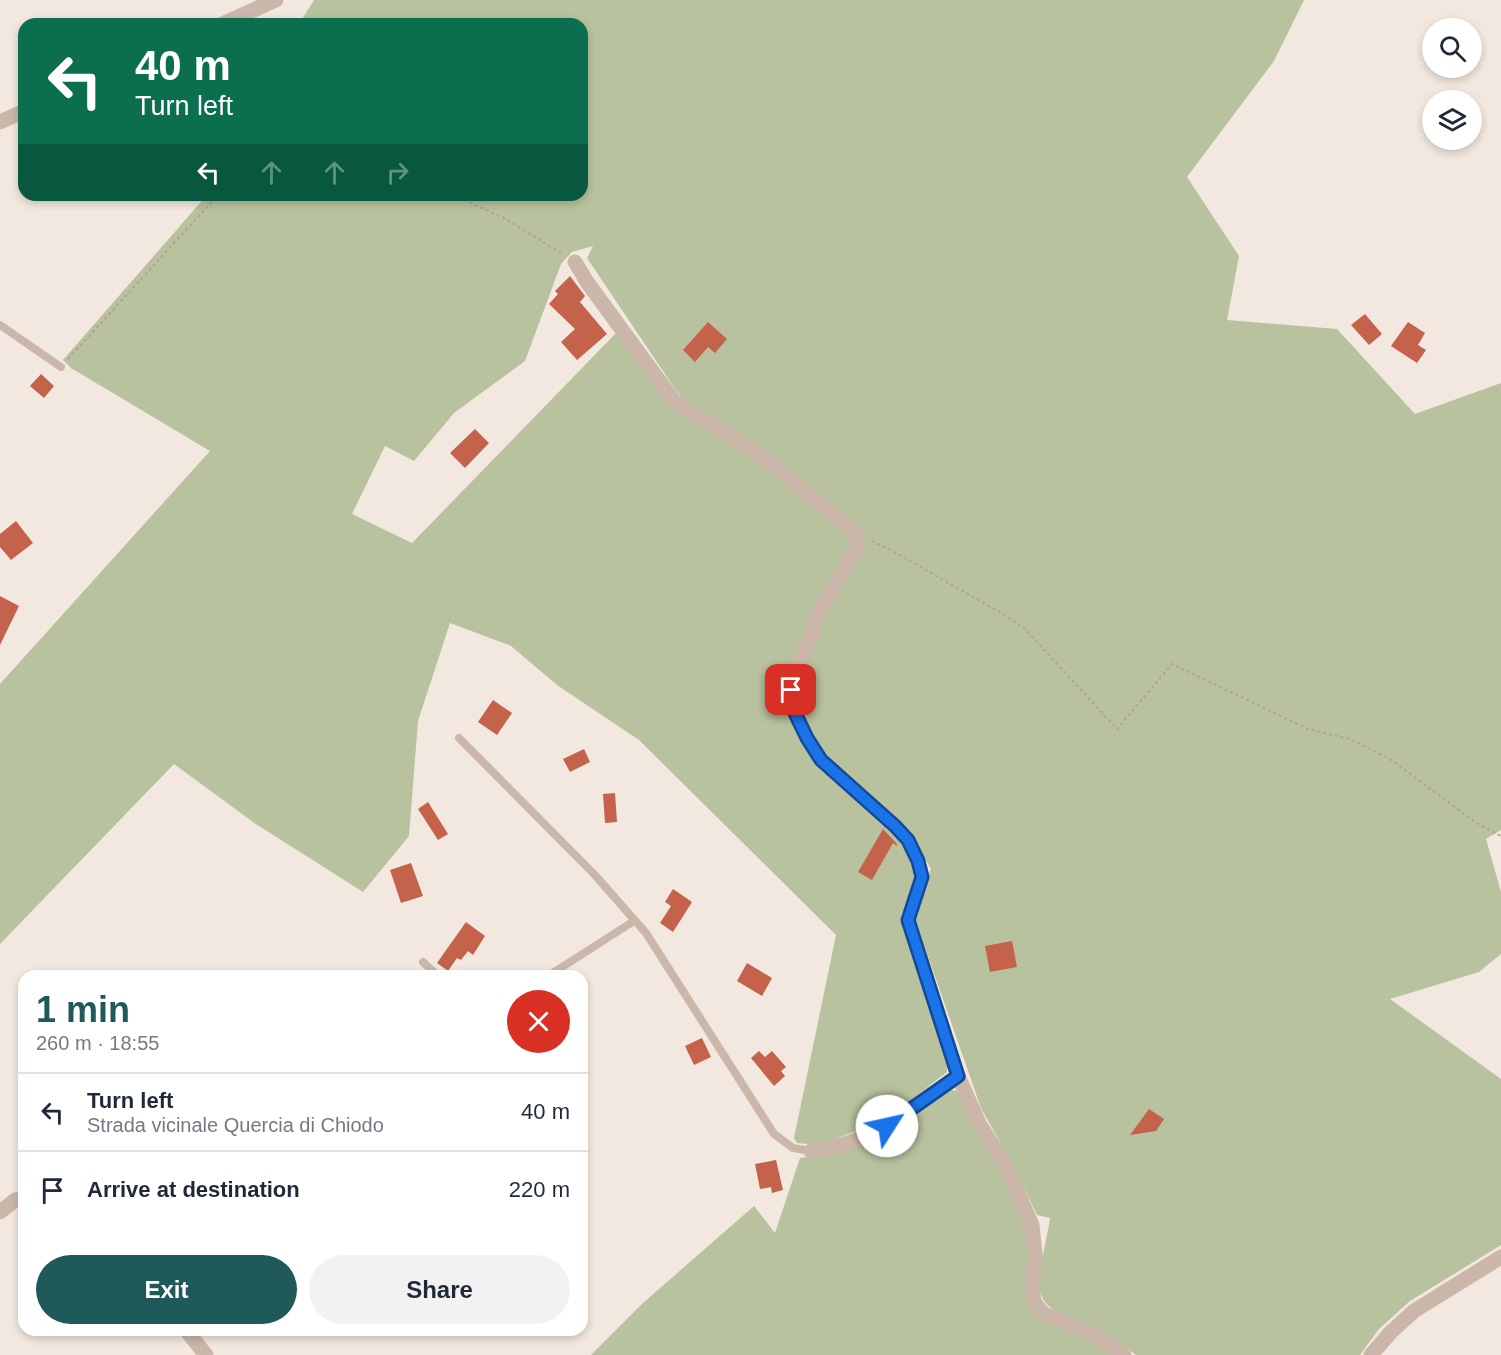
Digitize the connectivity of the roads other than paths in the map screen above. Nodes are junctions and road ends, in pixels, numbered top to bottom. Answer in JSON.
{"nodes":[{"id":1,"x":276,"y":0,"type":"edge"},
{"id":2,"x":236,"y":18,"type":"edge"},
{"id":3,"x":18,"y":114,"type":"edge"},
{"id":4,"x":0,"y":122,"type":"edge"},
{"id":5,"x":575,"y":262,"type":"road end"},
{"id":6,"x":0,"y":325,"type":"edge"},
{"id":7,"x":61,"y":367,"type":"road end"},
{"id":8,"x":459,"y":738,"type":"dead end"},
{"id":9,"x":634,"y":921,"type":"junction"},
{"id":10,"x":423,"y":962,"type":"dead end"},
{"id":11,"x":432,"y":970,"type":"edge"},
{"id":12,"x":557,"y":970,"type":"edge"},
{"id":13,"x":958,"y":1076,"type":"junction"},
{"id":14,"x":810,"y":1151,"type":"joint"},
{"id":15,"x":18,"y":1200,"type":"edge"},
{"id":16,"x":0,"y":1212,"type":"edge"},
{"id":17,"x":1501,"y":1257,"type":"edge"},
{"id":18,"x":191,"y":1336,"type":"edge"},
{"id":19,"x":206,"y":1355,"type":"edge"},
{"id":20,"x":1124,"y":1355,"type":"edge"},
{"id":21,"x":1371,"y":1355,"type":"edge"}],
"edges":[{"from":1,"to":2,"type":"street"},
{"from":3,"to":4,"type":"street"},
{"from":5,"to":13,"type":"street"},
{"from":6,"to":7,"type":"lane"},
{"from":8,"to":9,"type":"lane"},
{"from":9,"to":12,"type":"lane"},
{"from":9,"to":14,"type":"lane"},
{"from":10,"to":11,"type":"lane"},
{"from":13,"to":14,"type":"street"},
{"from":13,"to":20,"type":"street"},
{"from":15,"to":16,"type":"street"},
{"from":17,"to":21,"type":"street"},
{"from":18,"to":19,"type":"street"}]}
